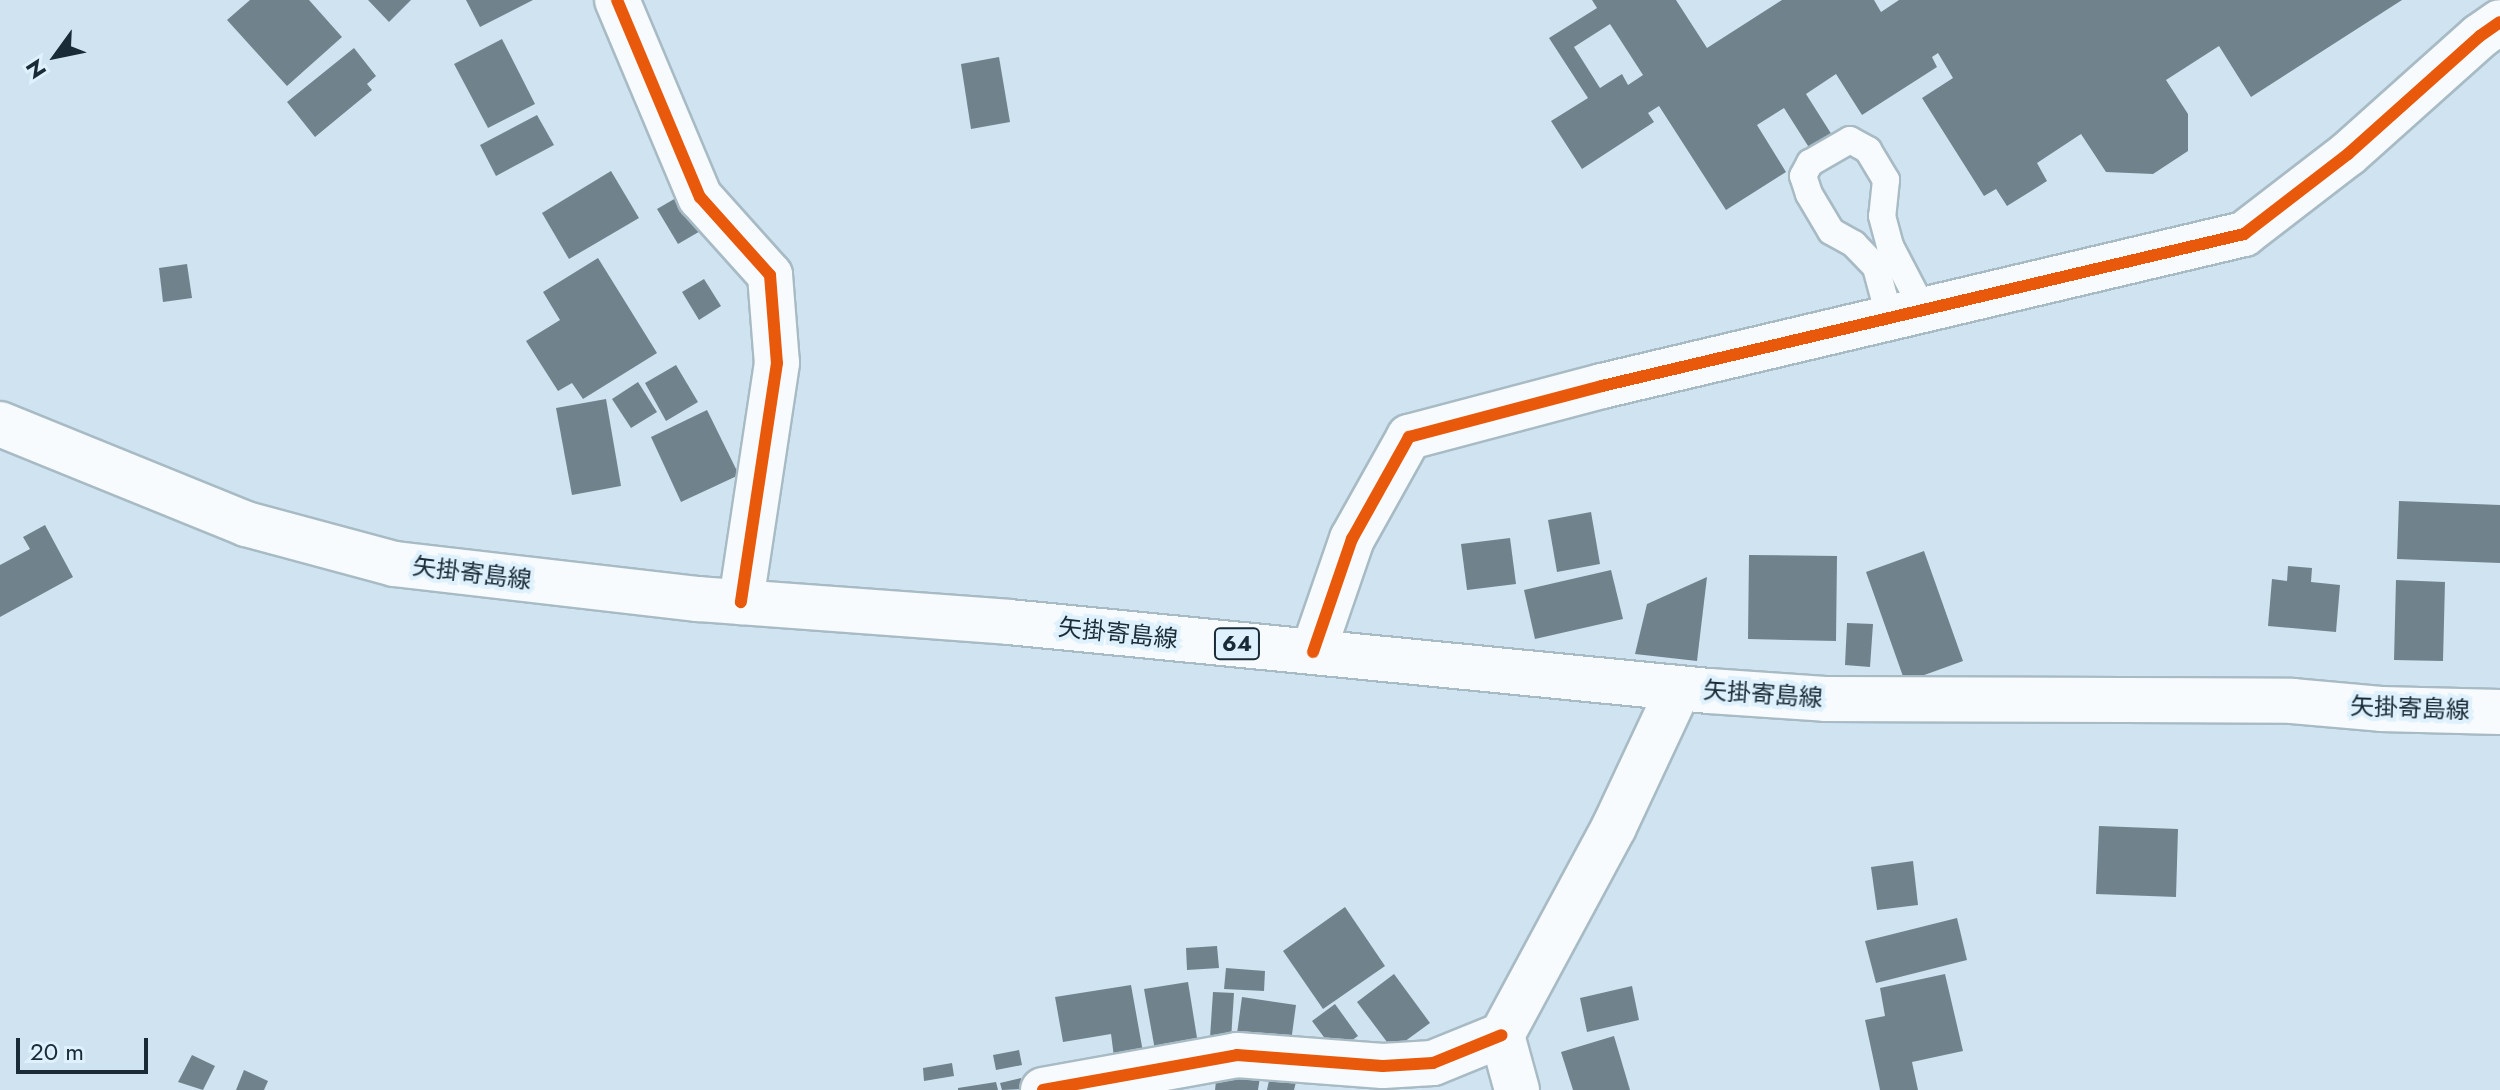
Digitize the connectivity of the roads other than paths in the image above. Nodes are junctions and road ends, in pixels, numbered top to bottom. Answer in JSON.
{"nodes":[{"id":1,"x":617,"y":0,"type":"edge"},
{"id":2,"x":2500,"y":22,"type":"edge"},
{"id":3,"x":1904,"y":315,"type":"junction"},
{"id":4,"x":0,"y":424,"type":"edge"},
{"id":5,"x":741,"y":602,"type":"junction"},
{"id":6,"x":1313,"y":652,"type":"junction"},
{"id":7,"x":1679,"y":688,"type":"junction"},
{"id":8,"x":2500,"y":712,"type":"edge"},
{"id":9,"x":1502,"y":1035,"type":"junction"},
{"id":10,"x":1043,"y":1090,"type":"edge"},
{"id":11,"x":1517,"y":1090,"type":"edge"}],
"edges":[{"from":1,"to":5,"type":"street"},
{"from":2,"to":3,"type":"street"},
{"from":3,"to":3,"type":"lane"},
{"from":3,"to":6,"type":"street"},
{"from":4,"to":5,"type":"street","name":"矢掛寄島線","number":"64"},
{"from":5,"to":6,"type":"street","name":"矢掛寄島線","number":"64"},
{"from":6,"to":7,"type":"street","name":"矢掛寄島線","number":"64"},
{"from":7,"to":8,"type":"street","name":"矢掛寄島線","number":"64"},
{"from":7,"to":9,"type":"street"},
{"from":9,"to":10,"type":"street"},
{"from":9,"to":11,"type":"street"}]}
